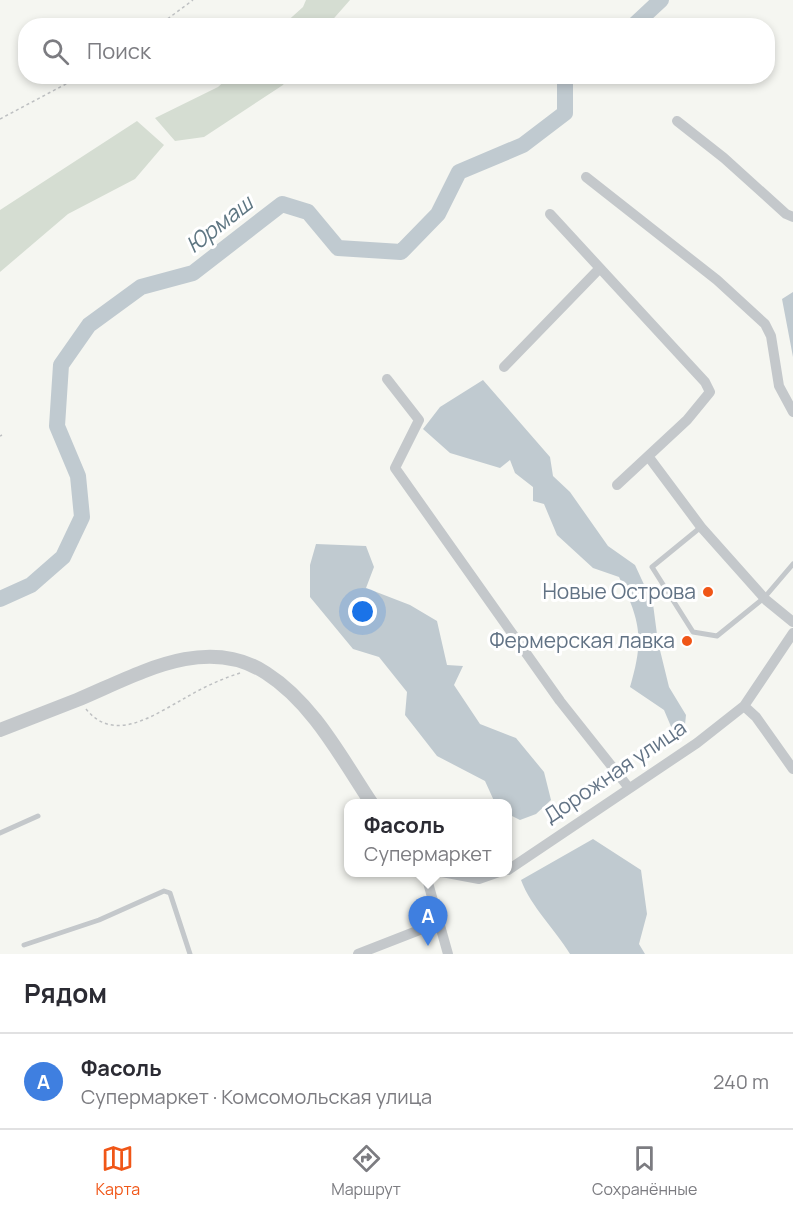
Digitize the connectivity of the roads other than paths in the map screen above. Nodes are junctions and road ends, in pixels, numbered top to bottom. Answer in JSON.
{"nodes":[{"id":1,"x":677,"y":121,"type":"dead end"},
{"id":2,"x":586,"y":177,"type":"dead end"},
{"id":3,"x":550,"y":214,"type":"dead end"},
{"id":4,"x":793,"y":217,"type":"edge"},
{"id":5,"x":600,"y":268,"type":"junction"},
{"id":6,"x":504,"y":367,"type":"dead end"},
{"id":7,"x":387,"y":379,"type":"dead end"},
{"id":8,"x":793,"y":412,"type":"edge"},
{"id":9,"x":648,"y":456,"type":"junction"},
{"id":10,"x":617,"y":485,"type":"dead end"},
{"id":11,"x":701,"y":527,"type":"junction"},
{"id":12,"x":793,"y":564,"type":"edge"},
{"id":13,"x":764,"y":598,"type":"junction"},
{"id":14,"x":793,"y":622,"type":"edge"},
{"id":15,"x":793,"y":633,"type":"edge"},
{"id":16,"x":744,"y":706,"type":"junction"},
{"id":17,"x":0,"y":730,"type":"edge"},
{"id":18,"x":793,"y":769,"type":"edge"},
{"id":19,"x":629,"y":788,"type":"junction"},
{"id":20,"x":369,"y":799,"type":"edge"},
{"id":21,"x":38,"y":816,"type":"dead end"},
{"id":22,"x":0,"y":833,"type":"edge"},
{"id":23,"x":512,"y":867,"type":"edge"},
{"id":24,"x":426,"y":877,"type":"edge"},
{"id":25,"x":467,"y":877,"type":"edge"},
{"id":26,"x":486,"y":877,"type":"edge"},
{"id":27,"x":440,"y":922,"type":"junction"},
{"id":28,"x":24,"y":945,"type":"dead end"},
{"id":29,"x":190,"y":954,"type":"edge"},
{"id":30,"x":358,"y":954,"type":"edge"},
{"id":31,"x":448,"y":954,"type":"edge"}],
"edges":[{"from":1,"to":4,"type":"street"},
{"from":2,"to":8,"type":"street"},
{"from":3,"to":5,"type":"street"},
{"from":5,"to":6,"type":"street"},
{"from":5,"to":9,"type":"street"},
{"from":7,"to":19,"type":"street"},
{"from":9,"to":10,"type":"street"},
{"from":9,"to":11,"type":"street"},
{"from":11,"to":13,"type":"street"},
{"from":11,"to":13,"type":"lane"},
{"from":12,"to":13,"type":"lane"},
{"from":13,"to":14,"type":"street"},
{"from":15,"to":16,"type":"street","name":"Дорожная улица"},
{"from":16,"to":18,"type":"street"},
{"from":16,"to":19,"type":"street","name":"Дорожная улица"},
{"from":17,"to":20,"type":"street"},
{"from":19,"to":23,"type":"street","name":"Дорожная улица"},
{"from":21,"to":22,"type":"lane"},
{"from":24,"to":27,"type":"street"},
{"from":25,"to":26,"type":"street"},
{"from":27,"to":30,"type":"street"},
{"from":27,"to":31,"type":"street"},
{"from":28,"to":29,"type":"lane"}]}
